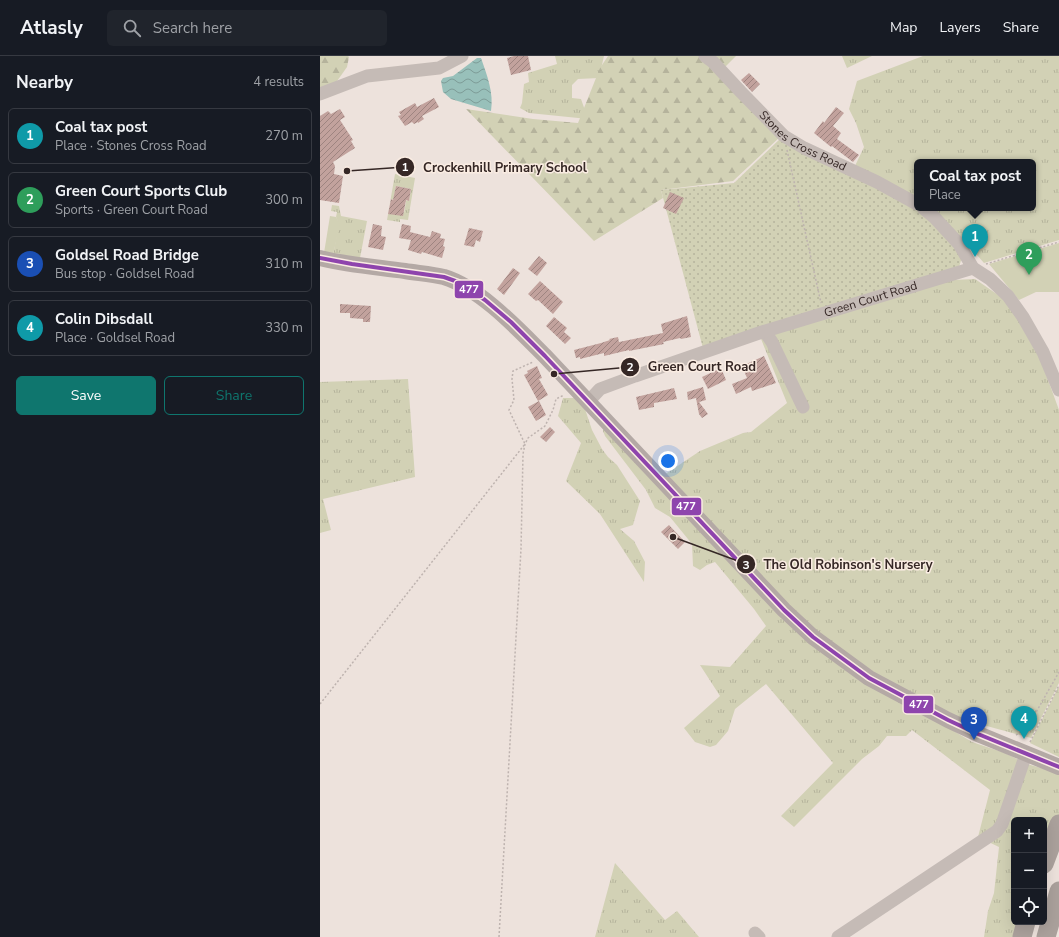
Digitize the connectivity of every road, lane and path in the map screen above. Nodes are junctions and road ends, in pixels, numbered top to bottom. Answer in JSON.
{"nodes":[{"id":1,"x":462,"y":56,"type":"edge"},
{"id":2,"x":705,"y":56,"type":"edge"},
{"id":3,"x":320,"y":94,"type":"edge"},
{"id":4,"x":784,"y":136,"type":"junction"},
{"id":5,"x":914,"y":202,"type":"edge"},
{"id":6,"x":927,"y":211,"type":"edge"},
{"id":7,"x":1059,"y":242,"type":"edge"},
{"id":8,"x":320,"y":258,"type":"edge"},
{"id":9,"x":973,"y":268,"type":"junction"},
{"id":10,"x":824,"y":314,"type":"junction"},
{"id":11,"x":765,"y":332,"type":"junction"},
{"id":12,"x":545,"y":356,"type":"junction"},
{"id":13,"x":576,"y":390,"type":"junction"},
{"id":14,"x":1059,"y":390,"type":"edge"},
{"id":15,"x":588,"y":402,"type":"junction"},
{"id":16,"x":803,"y":407,"type":"dead end"},
{"id":17,"x":525,"y":444,"type":"junction"},
{"id":18,"x":1059,"y":672,"type":"edge"},
{"id":19,"x":1059,"y":685,"type":"edge"},
{"id":20,"x":320,"y":704,"type":"edge"},
{"id":21,"x":1009,"y":746,"type":"junction"},
{"id":22,"x":1025,"y":753,"type":"junction"},
{"id":23,"x":1059,"y":767,"type":"edge"},
{"id":24,"x":1059,"y":824,"type":"edge"},
{"id":25,"x":1047,"y":856,"type":"edge"},
{"id":26,"x":1059,"y":891,"type":"edge"},
{"id":27,"x":1025,"y":925,"type":"edge"},
{"id":28,"x":499,"y":937,"type":"edge"},
{"id":29,"x":838,"y":937,"type":"edge"},
{"id":30,"x":1022,"y":937,"type":"edge"},
{"id":31,"x":1046,"y":937,"type":"edge"}],
"edges":[{"from":1,"to":3,"type":"street"},
{"from":2,"to":4,"type":"street","name":"Stones Cross Road"},
{"from":4,"to":5,"type":"street","name":"Stones Cross Road"},
{"from":4,"to":10,"type":"path"},
{"from":6,"to":9,"type":"street"},
{"from":7,"to":9,"type":"path"},
{"from":8,"to":12,"type":"main road"},
{"from":9,"to":10,"type":"street","name":"Green Court Road"},
{"from":9,"to":14,"type":"street"},
{"from":10,"to":11,"type":"street","name":"Green Court Road"},
{"from":11,"to":15,"type":"street","name":"Green Court Road"},
{"from":11,"to":16,"type":"street"},
{"from":12,"to":13,"type":"main road"},
{"from":12,"to":17,"type":"path"},
{"from":13,"to":15,"type":"main road"},
{"from":13,"to":17,"type":"path"},
{"from":15,"to":21,"type":"main road"},
{"from":17,"to":20,"type":"path"},
{"from":17,"to":28,"type":"path"},
{"from":18,"to":21,"type":"path"},
{"from":19,"to":22,"type":"path"},
{"from":21,"to":22,"type":"main road"},
{"from":22,"to":23,"type":"main road"},
{"from":22,"to":29,"type":"street"},
{"from":24,"to":25,"type":"highway"},
{"from":26,"to":31,"type":"highway"},
{"from":27,"to":30,"type":"highway"}]}
